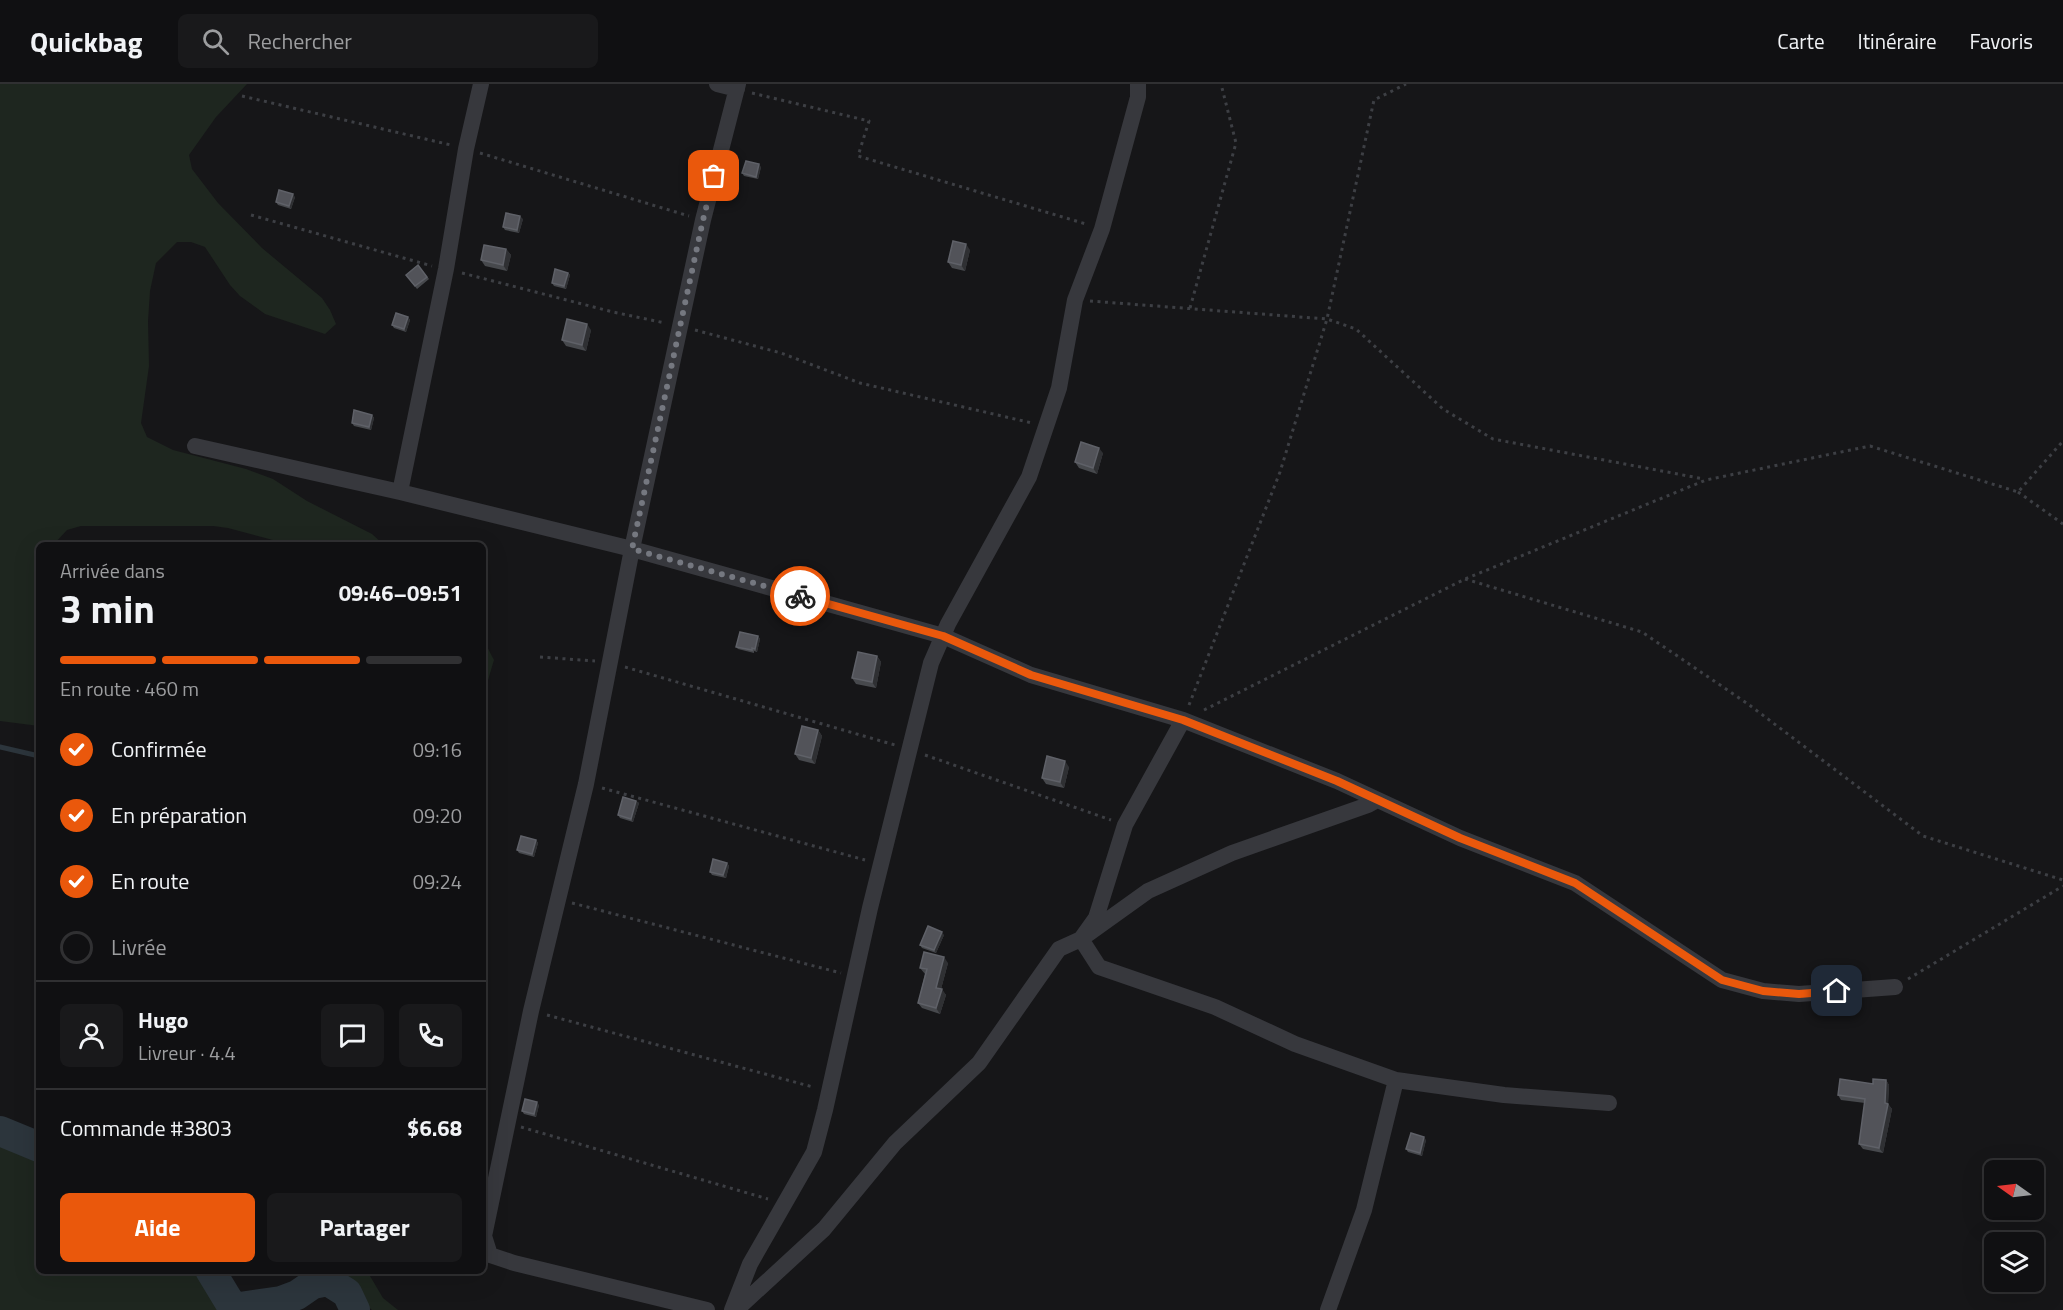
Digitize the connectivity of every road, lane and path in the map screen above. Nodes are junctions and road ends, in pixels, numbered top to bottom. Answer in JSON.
{"nodes":[{"id":1,"x":481,"y":84,"type":"edge"},
{"id":2,"x":717,"y":84,"type":"edge"},
{"id":3,"x":1138,"y":84,"type":"edge"},
{"id":4,"x":1221,"y":84,"type":"edge"},
{"id":5,"x":1406,"y":84,"type":"edge"},
{"id":6,"x":737,"y":87,"type":"edge"},
{"id":7,"x":251,"y":215,"type":"dead end"},
{"id":8,"x":1102,"y":229,"type":"junction"},
{"id":9,"x":446,"y":269,"type":"junction"},
{"id":10,"x":1075,"y":300,"type":"junction"},
{"id":11,"x":1190,"y":308,"type":"junction"},
{"id":12,"x":1327,"y":319,"type":"junction"},
{"id":13,"x":680,"y":326,"type":"junction"},
{"id":14,"x":1046,"y":427,"type":"junction"},
{"id":15,"x":2063,"y":441,"type":"edge"},
{"id":16,"x":195,"y":446,"type":"dead end"},
{"id":17,"x":1706,"y":480,"type":"junction"},
{"id":18,"x":400,"y":492,"type":"junction"},
{"id":19,"x":2018,"y":492,"type":"junction"},
{"id":20,"x":2063,"y":524,"type":"edge"},
{"id":21,"x":632,"y":549,"type":"junction"},
{"id":22,"x":1464,"y":579,"type":"junction"},
{"id":23,"x":943,"y":636,"type":"junction"},
{"id":24,"x":540,"y":657,"type":"dead end"},
{"id":25,"x":611,"y":662,"type":"junction"},
{"id":26,"x":1183,"y":720,"type":"junction"},
{"id":27,"x":910,"y":749,"type":"junction"},
{"id":28,"x":586,"y":783,"type":"junction"},
{"id":29,"x":1377,"y":800,"type":"junction"},
{"id":30,"x":1125,"y":825,"type":"junction"},
{"id":31,"x":881,"y":864,"type":"junction"},
{"id":32,"x":2063,"y":880,"type":"edge"},
{"id":33,"x":2063,"y":886,"type":"edge"},
{"id":34,"x":558,"y":900,"type":"junction"},
{"id":35,"x":1081,"y":939,"type":"junction"},
{"id":36,"x":855,"y":977,"type":"junction"},
{"id":37,"x":1895,"y":987,"type":"joint"},
{"id":38,"x":531,"y":1011,"type":"junction"},
{"id":39,"x":1395,"y":1080,"type":"junction"},
{"id":40,"x":829,"y":1091,"type":"junction"},
{"id":41,"x":1609,"y":1103,"type":"dead end"},
{"id":42,"x":508,"y":1123,"type":"junction"},
{"id":43,"x":784,"y":1204,"type":"junction"},
{"id":44,"x":486,"y":1227,"type":"edge"},
{"id":45,"x":486,"y":1242,"type":"edge"},
{"id":46,"x":707,"y":1310,"type":"edge"},
{"id":47,"x":734,"y":1310,"type":"edge"},
{"id":48,"x":1328,"y":1310,"type":"edge"}],
"edges":[{"from":1,"to":9,"type":"street"},
{"from":2,"to":6,"type":"street"},
{"from":3,"to":8,"type":"street"},
{"from":4,"to":11,"type":"path"},
{"from":5,"to":12,"type":"path"},
{"from":6,"to":8,"type":"path"},
{"from":6,"to":13,"type":"street"},
{"from":7,"to":9,"type":"path"},
{"from":8,"to":10,"type":"street"},
{"from":9,"to":13,"type":"path"},
{"from":9,"to":18,"type":"street"},
{"from":10,"to":11,"type":"path"},
{"from":10,"to":14,"type":"street"},
{"from":11,"to":12,"type":"path"},
{"from":12,"to":17,"type":"path"},
{"from":12,"to":26,"type":"path"},
{"from":13,"to":14,"type":"path"},
{"from":13,"to":21,"type":"street"},
{"from":14,"to":23,"type":"street"},
{"from":15,"to":19,"type":"path"},
{"from":16,"to":18,"type":"street"},
{"from":17,"to":19,"type":"path"},
{"from":17,"to":22,"type":"path"},
{"from":18,"to":21,"type":"street"},
{"from":19,"to":20,"type":"path"},
{"from":21,"to":23,"type":"street"},
{"from":21,"to":25,"type":"street"},
{"from":22,"to":26,"type":"path"},
{"from":22,"to":32,"type":"path"},
{"from":23,"to":26,"type":"street"},
{"from":23,"to":27,"type":"street"},
{"from":24,"to":25,"type":"path"},
{"from":25,"to":27,"type":"path"},
{"from":25,"to":28,"type":"street"},
{"from":26,"to":29,"type":"street"},
{"from":26,"to":30,"type":"street"},
{"from":27,"to":30,"type":"path"},
{"from":27,"to":31,"type":"street"},
{"from":28,"to":31,"type":"path"},
{"from":28,"to":34,"type":"street"},
{"from":29,"to":35,"type":"street"},
{"from":29,"to":37,"type":"street"},
{"from":30,"to":35,"type":"street"},
{"from":31,"to":36,"type":"street"},
{"from":33,"to":37,"type":"path"},
{"from":34,"to":36,"type":"path"},
{"from":34,"to":38,"type":"street"},
{"from":35,"to":39,"type":"street"},
{"from":35,"to":47,"type":"street"},
{"from":36,"to":40,"type":"street"},
{"from":38,"to":40,"type":"path"},
{"from":38,"to":42,"type":"street"},
{"from":39,"to":41,"type":"street"},
{"from":39,"to":48,"type":"street"},
{"from":40,"to":43,"type":"street"},
{"from":42,"to":43,"type":"path"},
{"from":42,"to":44,"type":"street"},
{"from":43,"to":47,"type":"street"},
{"from":45,"to":46,"type":"street"}]}
